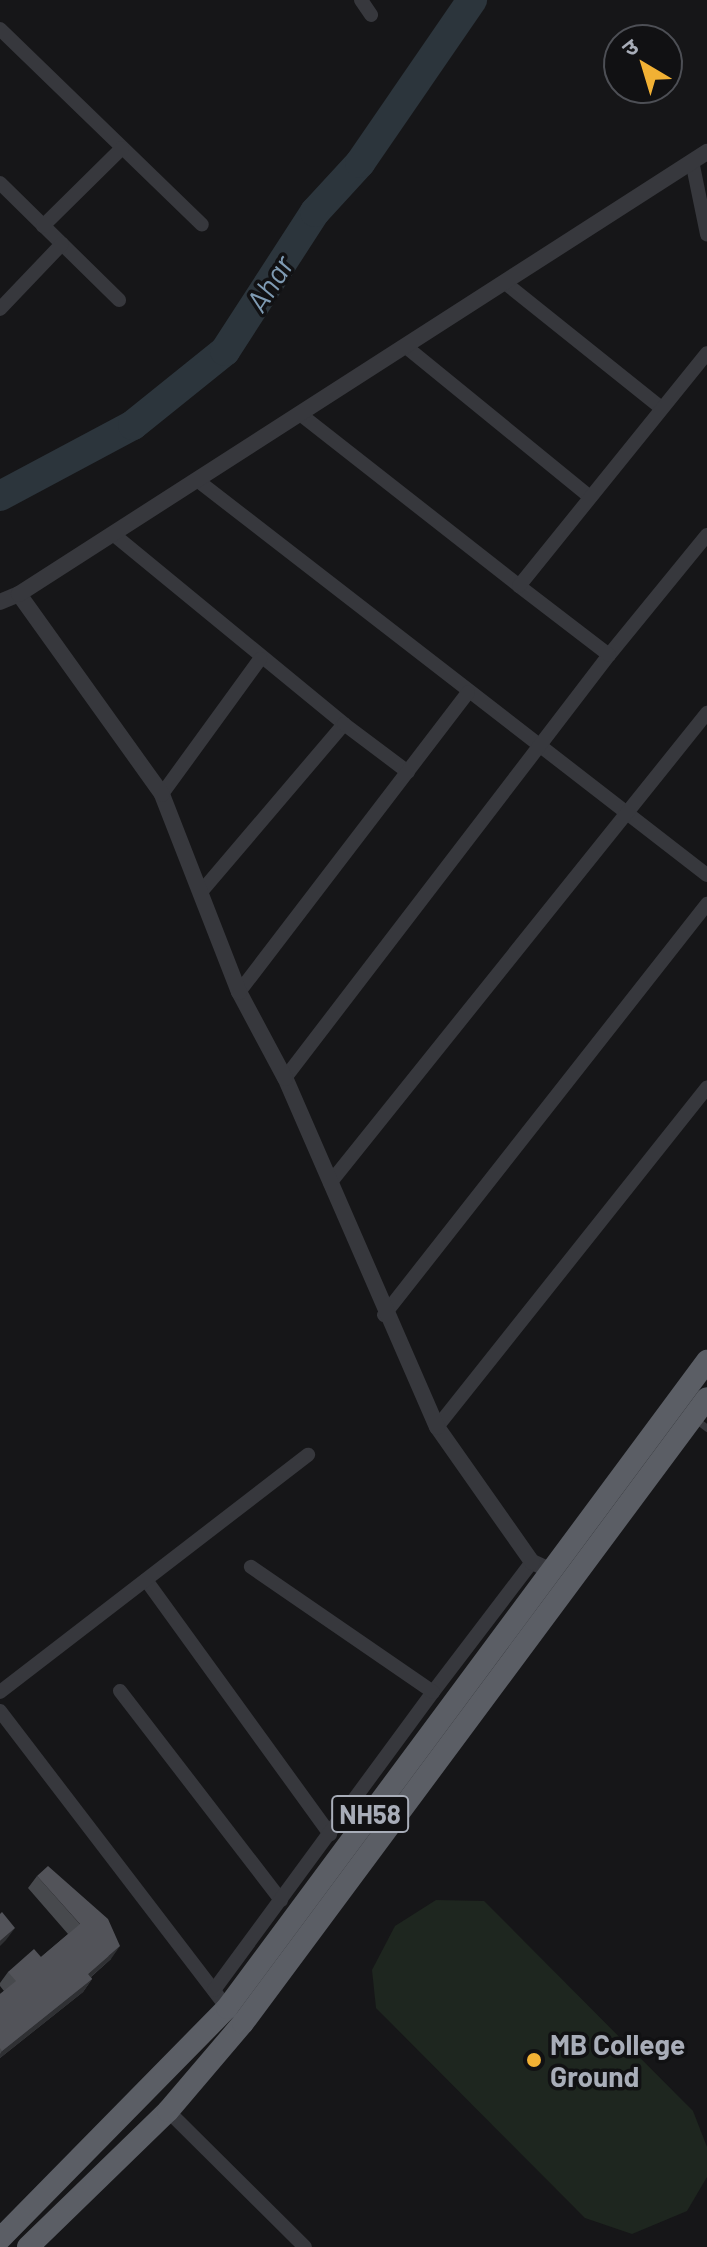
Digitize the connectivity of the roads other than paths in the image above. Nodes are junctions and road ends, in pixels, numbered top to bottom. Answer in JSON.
{"nodes":[{"id":1,"x":361,"y":0,"type":"edge"},
{"id":2,"x":371,"y":15,"type":"dead end"},
{"id":3,"x":0,"y":29,"type":"edge"},
{"id":4,"x":122,"y":148,"type":"junction"},
{"id":5,"x":707,"y":152,"type":"edge"},
{"id":6,"x":692,"y":161,"type":"junction"},
{"id":7,"x":0,"y":183,"type":"edge"},
{"id":8,"x":202,"y":225,"type":"dead end"},
{"id":9,"x":43,"y":226,"type":"junction"},
{"id":10,"x":707,"y":234,"type":"edge"},
{"id":11,"x":62,"y":244,"type":"junction"},
{"id":12,"x":504,"y":282,"type":"junction"},
{"id":13,"x":119,"y":300,"type":"dead end"},
{"id":14,"x":0,"y":309,"type":"edge"},
{"id":15,"x":405,"y":346,"type":"junction"},
{"id":16,"x":707,"y":353,"type":"edge"},
{"id":17,"x":660,"y":407,"type":"junction"},
{"id":18,"x":300,"y":414,"type":"junction"},
{"id":19,"x":197,"y":480,"type":"junction"},
{"id":20,"x":590,"y":497,"type":"junction"},
{"id":21,"x":113,"y":534,"type":"junction"},
{"id":22,"x":707,"y":535,"type":"edge"},
{"id":23,"x":519,"y":586,"type":"junction"},
{"id":24,"x":19,"y":594,"type":"junction"},
{"id":25,"x":0,"y":602,"type":"edge"},
{"id":26,"x":609,"y":655,"type":"junction"},
{"id":27,"x":260,"y":659,"type":"junction"},
{"id":28,"x":468,"y":693,"type":"junction"},
{"id":29,"x":707,"y":713,"type":"edge"},
{"id":30,"x":344,"y":724,"type":"junction"},
{"id":31,"x":540,"y":745,"type":"junction"},
{"id":32,"x":408,"y":772,"type":"junction"},
{"id":33,"x":162,"y":794,"type":"junction"},
{"id":34,"x":629,"y":812,"type":"junction"},
{"id":35,"x":707,"y":875,"type":"edge"},
{"id":36,"x":200,"y":893,"type":"junction"},
{"id":37,"x":707,"y":904,"type":"edge"},
{"id":38,"x":239,"y":992,"type":"junction"},
{"id":39,"x":285,"y":1078,"type":"junction"},
{"id":40,"x":707,"y":1087,"type":"edge"},
{"id":41,"x":330,"y":1183,"type":"junction"},
{"id":42,"x":384,"y":1315,"type":"junction"},
{"id":43,"x":707,"y":1361,"type":"edge"},
{"id":44,"x":707,"y":1398,"type":"edge"},
{"id":45,"x":692,"y":1416,"type":"edge"},
{"id":46,"x":437,"y":1427,"type":"junction"},
{"id":47,"x":308,"y":1455,"type":"dead end"},
{"id":48,"x":541,"y":1566,"type":"junction"},
{"id":49,"x":251,"y":1567,"type":"dead end"},
{"id":50,"x":146,"y":1580,"type":"junction"},
{"id":51,"x":120,"y":1691,"type":"dead end"},
{"id":52,"x":0,"y":1692,"type":"edge"},
{"id":53,"x":433,"y":1692,"type":"junction"},
{"id":54,"x":0,"y":1711,"type":"edge"},
{"id":55,"x":330,"y":1834,"type":"junction"},
{"id":56,"x":281,"y":1900,"type":"junction"},
{"id":57,"x":221,"y":1999,"type":"junction"},
{"id":58,"x":168,"y":2111,"type":"junction"},
{"id":59,"x":0,"y":2239,"type":"edge"},
{"id":60,"x":28,"y":2247,"type":"edge"},
{"id":61,"x":305,"y":2247,"type":"edge"}],
"edges":[{"from":1,"to":2,"type":"street"},
{"from":3,"to":4,"type":"street"},
{"from":4,"to":8,"type":"street"},
{"from":4,"to":9,"type":"street"},
{"from":5,"to":6,"type":"street"},
{"from":6,"to":10,"type":"street"},
{"from":6,"to":12,"type":"street"},
{"from":7,"to":9,"type":"street"},
{"from":9,"to":11,"type":"street"},
{"from":11,"to":13,"type":"street"},
{"from":11,"to":14,"type":"street"},
{"from":12,"to":15,"type":"street"},
{"from":12,"to":17,"type":"street"},
{"from":15,"to":18,"type":"street"},
{"from":15,"to":20,"type":"street"},
{"from":16,"to":17,"type":"street"},
{"from":17,"to":20,"type":"street"},
{"from":18,"to":19,"type":"street"},
{"from":18,"to":23,"type":"street"},
{"from":19,"to":21,"type":"street"},
{"from":19,"to":28,"type":"street"},
{"from":20,"to":23,"type":"street"},
{"from":21,"to":24,"type":"street"},
{"from":21,"to":27,"type":"street"},
{"from":22,"to":26,"type":"street"},
{"from":23,"to":26,"type":"street"},
{"from":24,"to":25,"type":"street"},
{"from":24,"to":33,"type":"street"},
{"from":26,"to":31,"type":"street"},
{"from":27,"to":30,"type":"street"},
{"from":27,"to":33,"type":"street"},
{"from":28,"to":31,"type":"street"},
{"from":28,"to":32,"type":"street"},
{"from":29,"to":34,"type":"street"},
{"from":30,"to":32,"type":"street"},
{"from":30,"to":36,"type":"street"},
{"from":31,"to":34,"type":"street"},
{"from":31,"to":39,"type":"street"},
{"from":32,"to":38,"type":"street"},
{"from":33,"to":36,"type":"street"},
{"from":34,"to":35,"type":"street"},
{"from":34,"to":41,"type":"street"},
{"from":36,"to":38,"type":"street"},
{"from":37,"to":42,"type":"street"},
{"from":38,"to":39,"type":"street"},
{"from":39,"to":41,"type":"street"},
{"from":40,"to":46,"type":"street"},
{"from":41,"to":42,"type":"street"},
{"from":42,"to":46,"type":"street"},
{"from":43,"to":45,"type":"highway","number":"NH58"},
{"from":44,"to":45,"type":"highway","number":"NH58"},
{"from":45,"to":48,"type":"highway","number":"NH58"},
{"from":45,"to":58,"type":"highway","number":"NH58"},
{"from":46,"to":48,"type":"street"},
{"from":47,"to":50,"type":"street"},
{"from":48,"to":53,"type":"street"},
{"from":48,"to":57,"type":"highway","number":"NH58"},
{"from":49,"to":53,"type":"street"},
{"from":50,"to":52,"type":"street"},
{"from":50,"to":55,"type":"street"},
{"from":51,"to":56,"type":"street"},
{"from":53,"to":55,"type":"street"},
{"from":54,"to":57,"type":"street"},
{"from":55,"to":56,"type":"street"},
{"from":56,"to":57,"type":"street"},
{"from":57,"to":59,"type":"highway","number":"NH58"},
{"from":58,"to":60,"type":"highway","number":"NH58"},
{"from":58,"to":61,"type":"street"}]}
